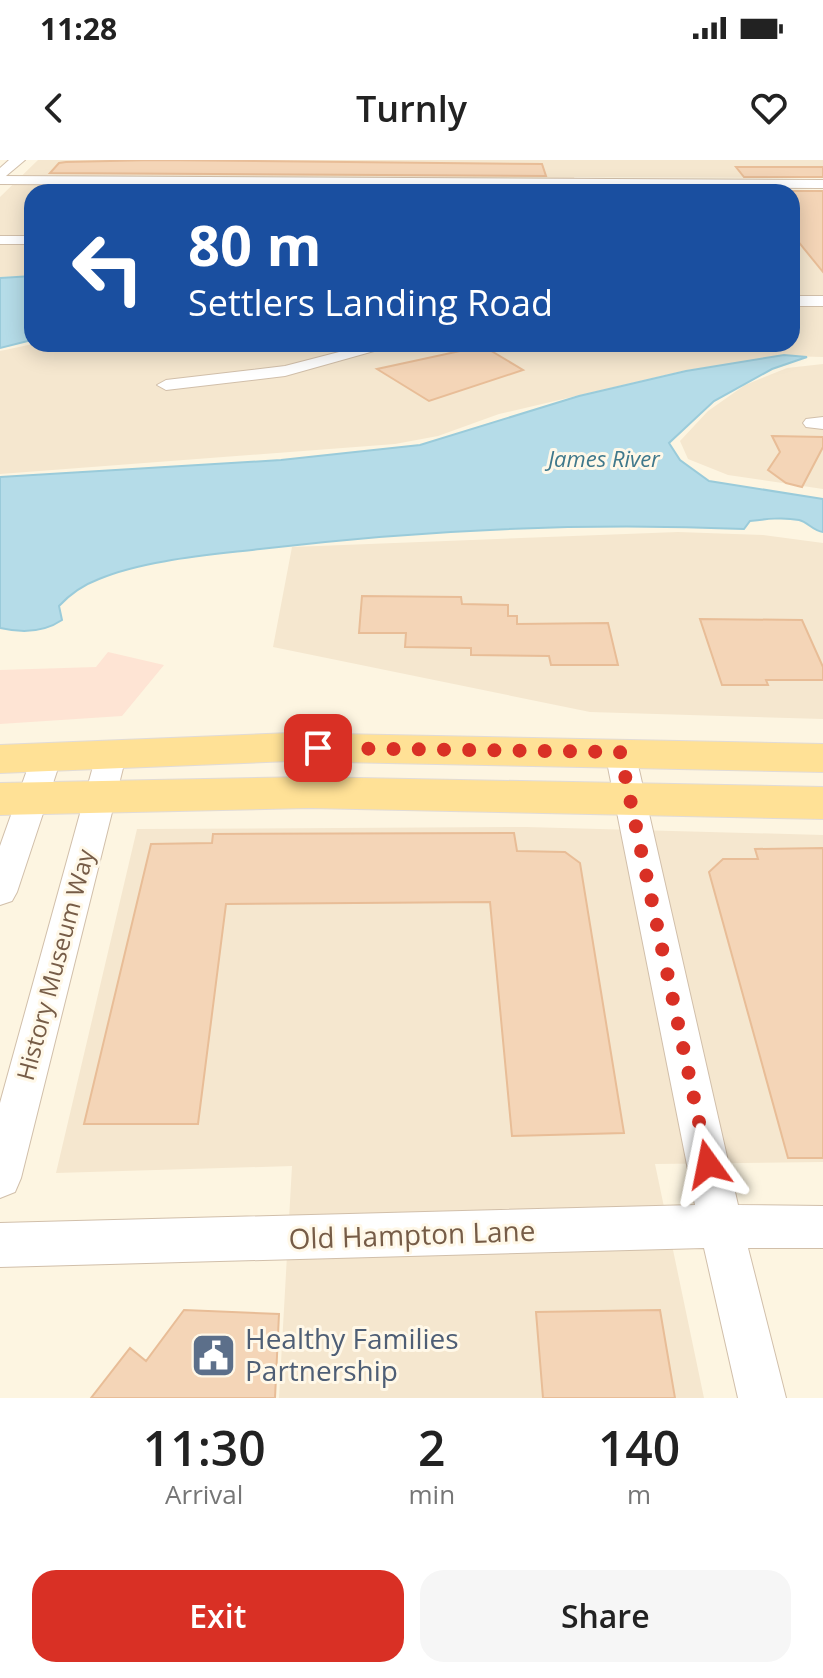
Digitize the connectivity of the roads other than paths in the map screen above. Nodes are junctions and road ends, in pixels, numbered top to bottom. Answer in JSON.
{"nodes":[{"id":1,"x":18,"y":160,"type":"edge"},
{"id":2,"x":0,"y":178,"type":"edge"},
{"id":3,"x":308,"y":182,"type":"edge"},
{"id":4,"x":823,"y":184,"type":"edge"},
{"id":5,"x":0,"y":240,"type":"edge"},
{"id":6,"x":24,"y":240,"type":"edge"},
{"id":7,"x":800,"y":300,"type":"edge"},
{"id":8,"x":823,"y":301,"type":"edge"},
{"id":9,"x":359,"y":352,"type":"edge"},
{"id":10,"x":166,"y":385,"type":"dead end"},
{"id":11,"x":112,"y":752,"type":"junction"},
{"id":12,"x":620,"y":752,"type":"junction"},
{"id":13,"x":47,"y":756,"type":"junction"},
{"id":14,"x":823,"y":758,"type":"edge"},
{"id":15,"x":0,"y":759,"type":"edge"},
{"id":16,"x":101,"y":795,"type":"junction"},
{"id":17,"x":16,"y":798,"type":"edge"},
{"id":18,"x":629,"y":798,"type":"junction"},
{"id":19,"x":823,"y":803,"type":"edge"},
{"id":20,"x":0,"y":892,"type":"edge"},
{"id":21,"x":0,"y":1178,"type":"edge"},
{"id":22,"x":721,"y":1226,"type":"junction"},
{"id":23,"x":823,"y":1227,"type":"edge"},
{"id":24,"x":0,"y":1245,"type":"edge"},
{"id":25,"x":762,"y":1398,"type":"edge"}],
"edges":[{"from":1,"to":2,"type":"street"},
{"from":2,"to":3,"type":"street"},
{"from":3,"to":4,"type":"street"},
{"from":5,"to":6,"type":"street"},
{"from":7,"to":8,"type":"street"},
{"from":9,"to":10,"type":"street"},
{"from":11,"to":12,"type":"main road"},
{"from":11,"to":13,"type":"main road"},
{"from":11,"to":16,"type":"street","name":"History Museum Way"},
{"from":12,"to":14,"type":"main road"},
{"from":12,"to":18,"type":"street"},
{"from":13,"to":15,"type":"main road"},
{"from":13,"to":17,"type":"street"},
{"from":16,"to":17,"type":"main road"},
{"from":16,"to":18,"type":"main road"},
{"from":16,"to":21,"type":"street","name":"History Museum Way"},
{"from":17,"to":20,"type":"street"},
{"from":18,"to":19,"type":"main road"},
{"from":18,"to":22,"type":"street"},
{"from":22,"to":23,"type":"street","name":"Old Hampton Lane"},
{"from":22,"to":24,"type":"street","name":"Old Hampton Lane"},
{"from":22,"to":25,"type":"street"}]}
